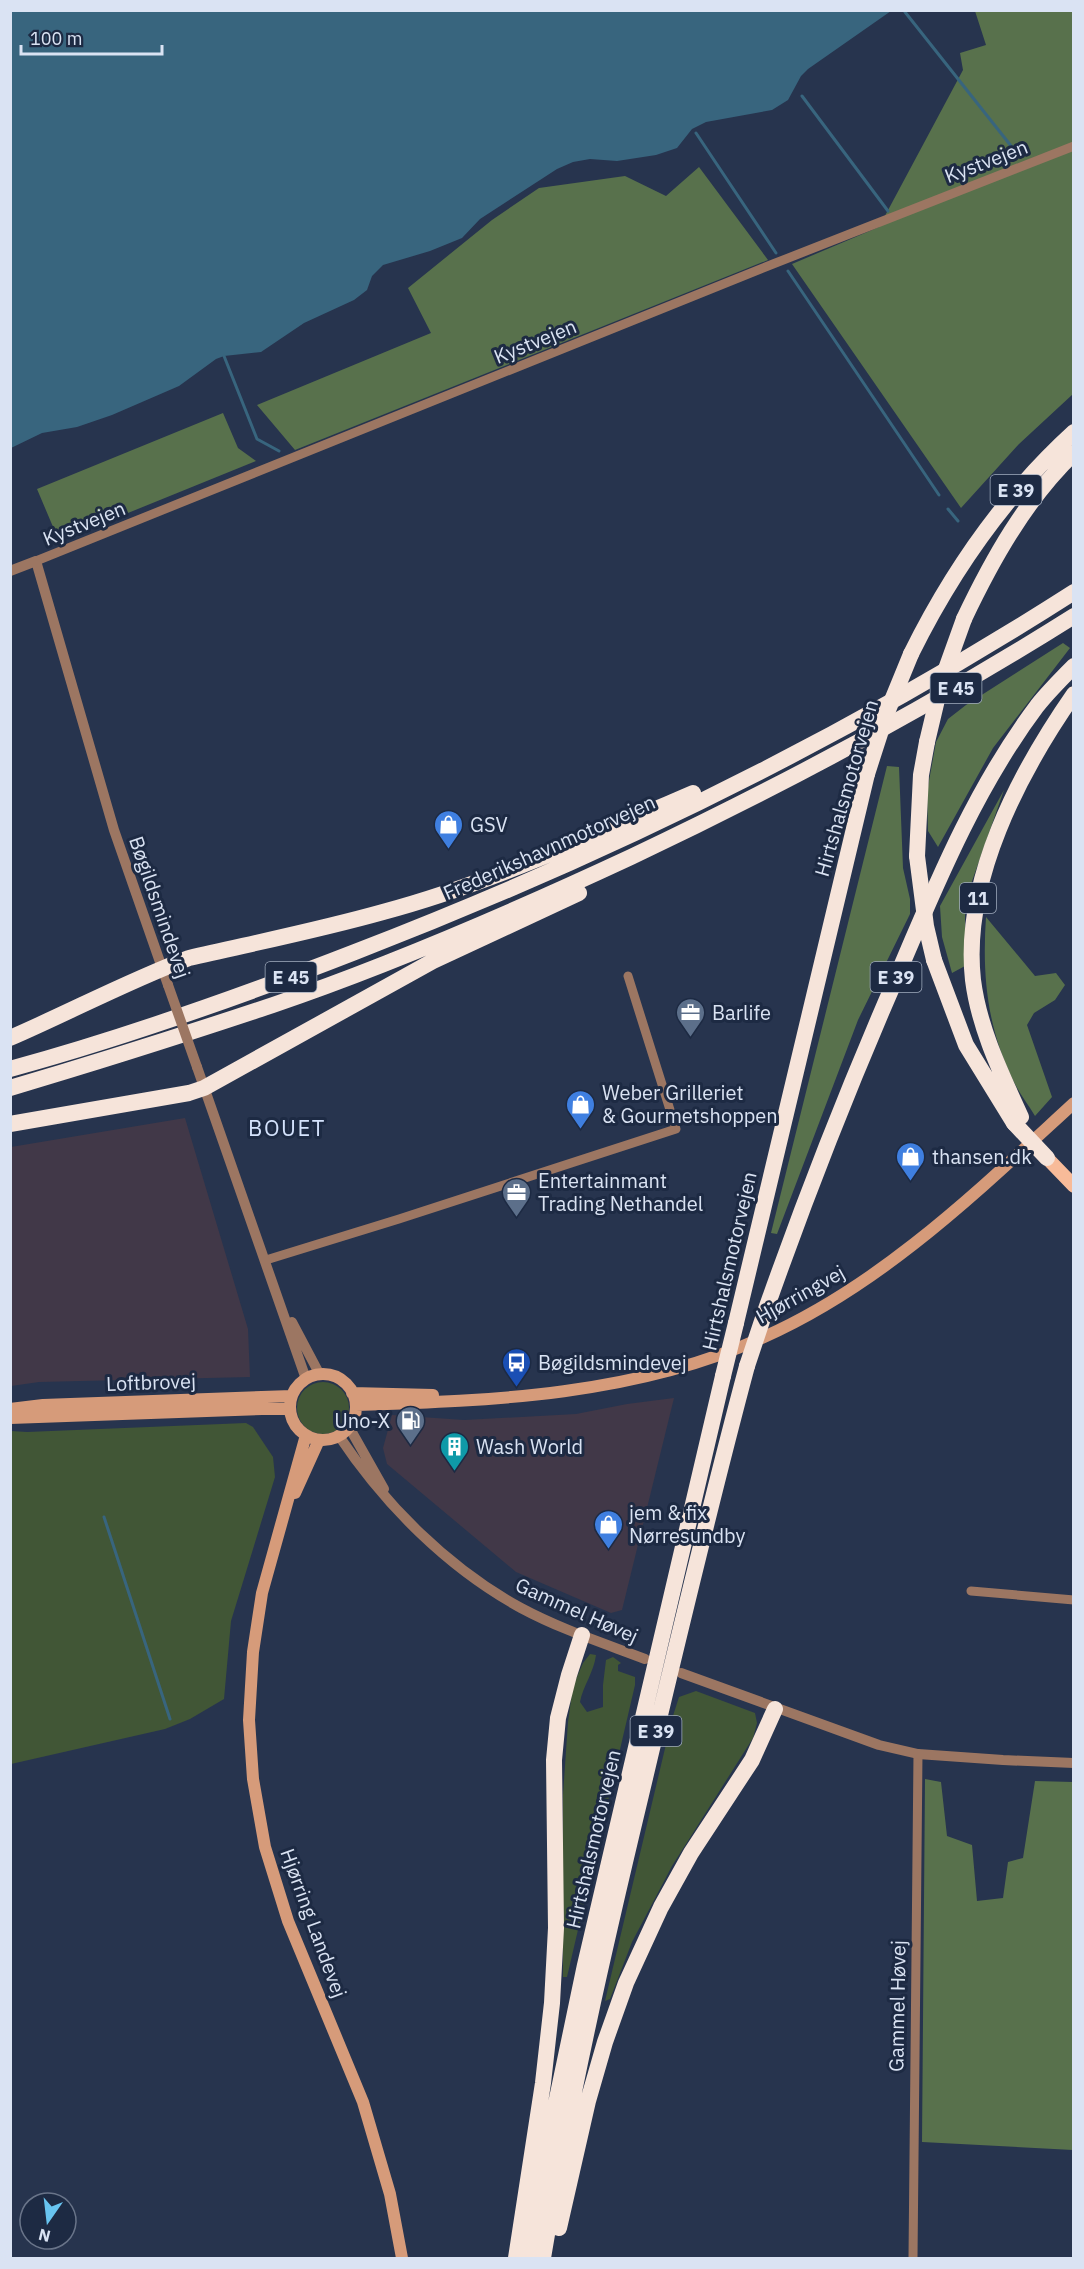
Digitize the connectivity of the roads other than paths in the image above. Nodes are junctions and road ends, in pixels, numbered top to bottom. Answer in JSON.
{"nodes":[{"id":1,"x":1074,"y":146,"type":"edge"},
{"id":2,"x":1074,"y":432,"type":"edge"},
{"id":3,"x":1074,"y":453,"type":"edge"},
{"id":4,"x":36,"y":561,"type":"junction"},
{"id":5,"x":10,"y":571,"type":"edge"},
{"id":6,"x":1074,"y":592,"type":"edge"},
{"id":7,"x":1074,"y":616,"type":"edge"},
{"id":8,"x":1074,"y":666,"type":"edge"},
{"id":9,"x":1074,"y":694,"type":"edge"},
{"id":10,"x":847,"y":725,"type":"junction"},
{"id":11,"x":835,"y":754,"type":"junction"},
{"id":12,"x":163,"y":968,"type":"junction"},
{"id":13,"x":628,"y":976,"type":"dead end"},
{"id":14,"x":10,"y":1038,"type":"edge"},
{"id":15,"x":10,"y":1069,"type":"edge"},
{"id":16,"x":10,"y":1088,"type":"edge"},
{"id":17,"x":204,"y":1088,"type":"junction"},
{"id":18,"x":1074,"y":1103,"type":"edge"},
{"id":19,"x":1017,"y":1120,"type":"junction"},
{"id":20,"x":10,"y":1124,"type":"edge"},
{"id":21,"x":1050,"y":1162,"type":"joint"},
{"id":22,"x":1074,"y":1186,"type":"edge"},
{"id":23,"x":266,"y":1260,"type":"junction"},
{"id":24,"x":281,"y":1304,"type":"junction"},
{"id":25,"x":320,"y":1375,"type":"junction"},
{"id":26,"x":306,"y":1379,"type":"junction"},
{"id":27,"x":292,"y":1396,"type":"junction"},
{"id":28,"x":354,"y":1399,"type":"junction"},
{"id":29,"x":10,"y":1409,"type":"edge"},
{"id":30,"x":290,"y":1409,"type":"junction"},
{"id":31,"x":10,"y":1418,"type":"edge"},
{"id":32,"x":350,"y":1426,"type":"junction"},
{"id":33,"x":306,"y":1436,"type":"junction"},
{"id":34,"x":339,"y":1436,"type":"junction"},
{"id":35,"x":319,"y":1440,"type":"junction"},
{"id":36,"x":388,"y":1498,"type":"junction"},
{"id":37,"x":282,"y":1522,"type":"junction"},
{"id":38,"x":971,"y":1591,"type":"dead end"},
{"id":39,"x":1074,"y":1600,"type":"edge"},
{"id":40,"x":582,"y":1635,"type":"junction"},
{"id":41,"x":645,"y":1659,"type":"dead end"},
{"id":42,"x":681,"y":1673,"type":"dead end"},
{"id":43,"x":775,"y":1709,"type":"junction"},
{"id":44,"x":918,"y":1754,"type":"junction"},
{"id":45,"x":1074,"y":1763,"type":"edge"},
{"id":46,"x":402,"y":2259,"type":"edge"},
{"id":47,"x":516,"y":2259,"type":"edge"},
{"id":48,"x":527,"y":2259,"type":"edge"},
{"id":49,"x":543,"y":2259,"type":"edge"},
{"id":50,"x":552,"y":2259,"type":"edge"},
{"id":51,"x":913,"y":2259,"type":"edge"}],
"edges":[{"from":1,"to":4,"type":"street","name":"Kystvejen"},
{"from":2,"to":48,"type":"highway","name":"Hirtshalsmotorvejen","number":"E 39","bridge":true},
{"from":3,"to":19,"type":"highway","number":"11","bridge":true},
{"from":4,"to":5,"type":"street","name":"Kystvejen"},
{"from":4,"to":12,"type":"street","name":"Bøgildsmindevej"},
{"from":6,"to":10,"type":"highway","name":"Frederikshavnmotorvejen","number":"E 45"},
{"from":7,"to":11,"type":"highway","name":"Frederikshavnmotorvejen","number":"E 45"},
{"from":8,"to":49,"type":"highway","name":"Hirtshalsmotorvejen","number":"E 39","bridge":true},
{"from":9,"to":19,"type":"highway","number":"11"},
{"from":10,"to":12,"type":"highway"},
{"from":10,"to":15,"type":"highway","name":"Frederikshavnmotorvejen","number":"E 45"},
{"from":11,"to":16,"type":"highway","name":"Frederikshavnmotorvejen","number":"E 45"},
{"from":11,"to":17,"type":"highway"},
{"from":12,"to":14,"type":"highway"},
{"from":12,"to":17,"type":"street","name":"Bøgildsmindevej","bridge":true},
{"from":13,"to":23,"type":"street"},
{"from":17,"to":20,"type":"highway"},
{"from":17,"to":23,"type":"street","name":"Bøgildsmindevej"},
{"from":18,"to":28,"type":"main road","name":"Hjørringvej"},
{"from":19,"to":21,"type":"highway","number":"11","bridge":true},
{"from":21,"to":22,"type":"main road","number":"11"},
{"from":23,"to":24,"type":"street","name":"Bøgildsmindevej"},
{"from":24,"to":25,"type":"street","name":"Bøgildsmindevej"},
{"from":24,"to":26,"type":"street","name":"Bøgildsmindevej"},
{"from":25,"to":26,"type":"main road"},
{"from":25,"to":28,"type":"main road"},
{"from":26,"to":27,"type":"main road"},
{"from":27,"to":29,"type":"main road","name":"Loftbrovej"},
{"from":27,"to":30,"type":"main road"},
{"from":28,"to":32,"type":"main road"},
{"from":30,"to":31,"type":"main road","name":"Loftbrovej"},
{"from":30,"to":33,"type":"main road"},
{"from":32,"to":34,"type":"main road"},
{"from":32,"to":36,"type":"street","name":"Gammel Høvej"},
{"from":33,"to":35,"type":"main road"},
{"from":33,"to":37,"type":"main road","name":"Hjørring Landevej"},
{"from":34,"to":35,"type":"main road"},
{"from":34,"to":36,"type":"street","name":"Gammel Høvej"},
{"from":35,"to":37,"type":"main road","name":"Hjørring Landevej"},
{"from":36,"to":40,"type":"street","name":"Gammel Høvej"},
{"from":37,"to":46,"type":"main road","name":"Hjørring Landevej"},
{"from":38,"to":39,"type":"street"},
{"from":40,"to":41,"type":"street","name":"Gammel Høvej"},
{"from":40,"to":47,"type":"highway"},
{"from":42,"to":43,"type":"street"},
{"from":43,"to":44,"type":"street"},
{"from":43,"to":50,"type":"highway"},
{"from":44,"to":45,"type":"street"},
{"from":44,"to":51,"type":"street","name":"Gammel Høvej"}]}
